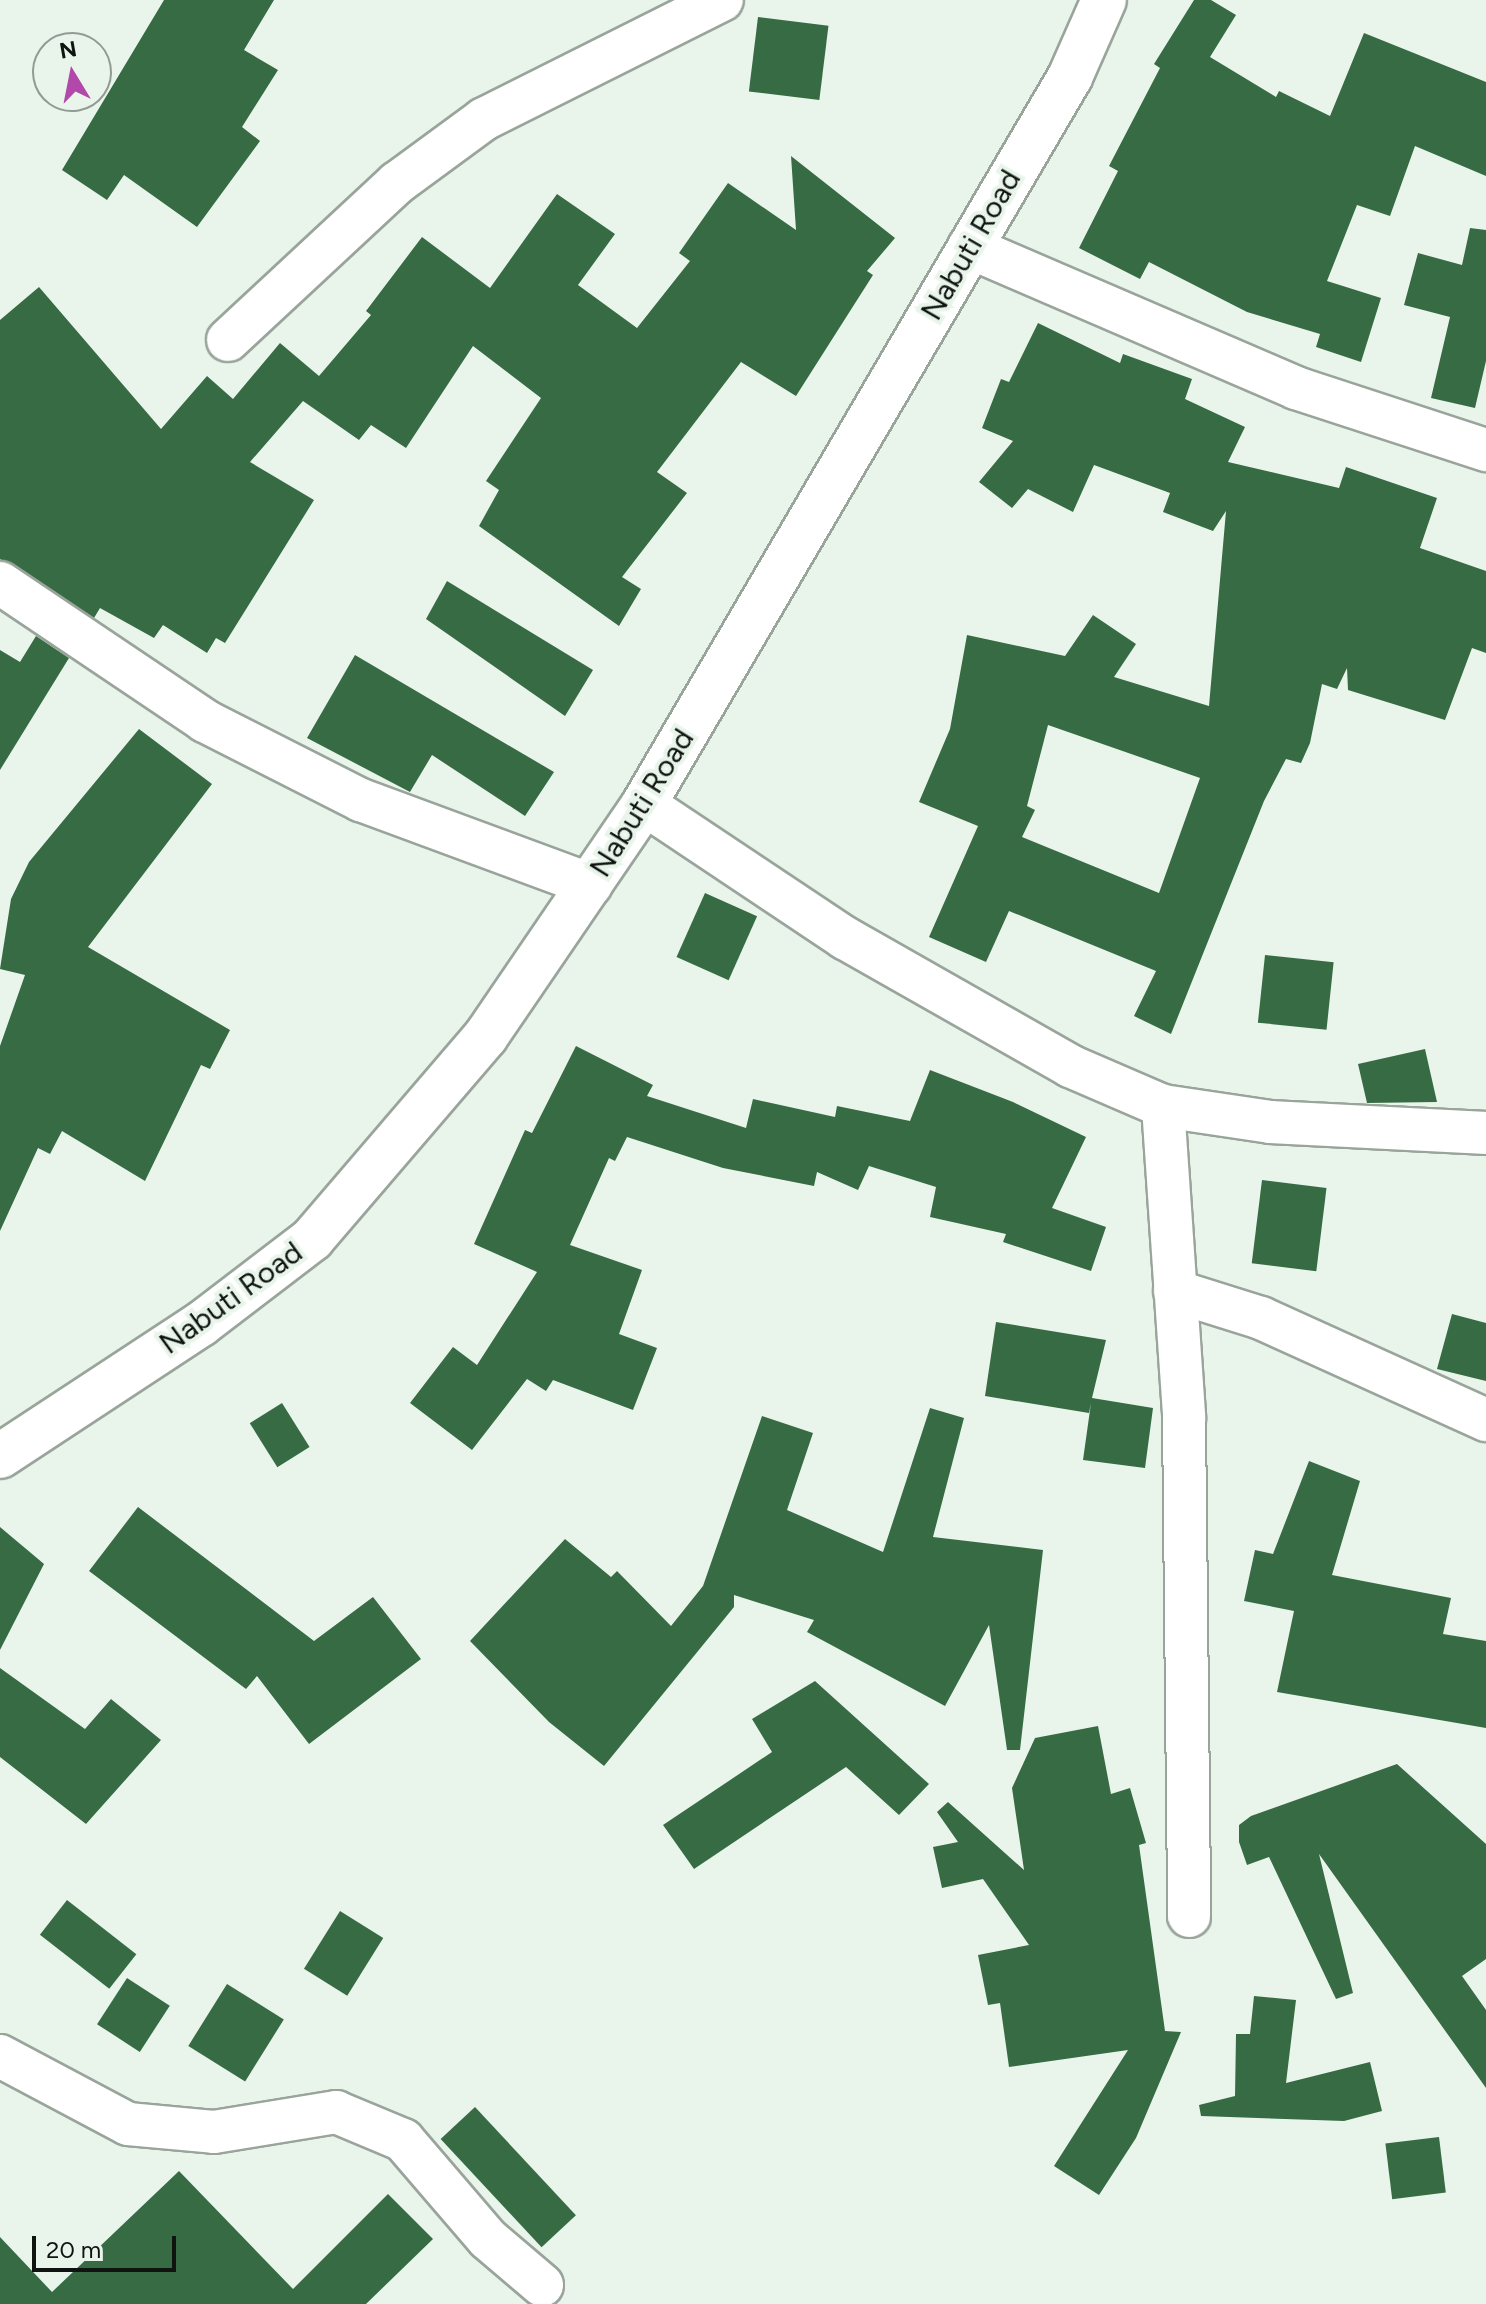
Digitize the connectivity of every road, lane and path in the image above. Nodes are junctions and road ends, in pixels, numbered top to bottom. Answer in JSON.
{"nodes":[{"id":1,"x":722,"y":0,"type":"edge"},
{"id":2,"x":1104,"y":0,"type":"edge"},
{"id":3,"x":969,"y":247,"type":"junction"},
{"id":4,"x":228,"y":340,"type":"dead end"},
{"id":5,"x":1486,"y":450,"type":"edge"},
{"id":6,"x":0,"y":583,"type":"edge"},
{"id":7,"x":644,"y":804,"type":"junction"},
{"id":8,"x":591,"y":885,"type":"junction"},
{"id":9,"x":1163,"y":1106,"type":"junction"},
{"id":10,"x":1486,"y":1133,"type":"edge"},
{"id":11,"x":1175,"y":1291,"type":"junction"},
{"id":12,"x":1486,"y":1420,"type":"edge"},
{"id":13,"x":0,"y":1456,"type":"edge"},
{"id":14,"x":1189,"y":1916,"type":"dead end"},
{"id":15,"x":0,"y":2056,"type":"edge"},
{"id":16,"x":542,"y":2285,"type":"dead end"}],
"edges":[{"from":1,"to":4,"type":"street"},
{"from":2,"to":3,"type":"street","name":"Nabuti Road"},
{"from":3,"to":5,"type":"street"},
{"from":3,"to":7,"type":"street","name":"Nabuti Road"},
{"from":6,"to":8,"type":"street"},
{"from":7,"to":8,"type":"street","name":"Nabuti Road"},
{"from":7,"to":9,"type":"street"},
{"from":8,"to":13,"type":"street","name":"Nabuti Road"},
{"from":9,"to":10,"type":"street"},
{"from":9,"to":11,"type":"street"},
{"from":11,"to":12,"type":"street"},
{"from":11,"to":14,"type":"street"},
{"from":15,"to":16,"type":"street"}]}
